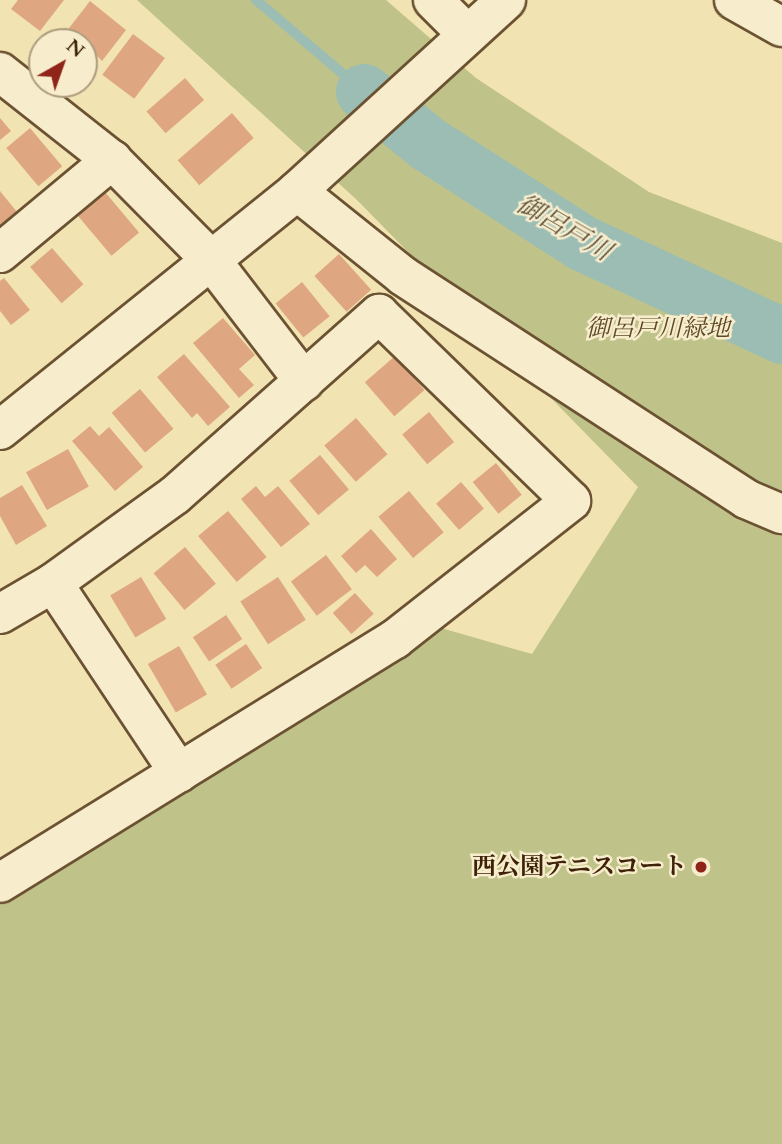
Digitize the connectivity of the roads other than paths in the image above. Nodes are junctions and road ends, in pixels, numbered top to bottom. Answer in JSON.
{"nodes":[{"id":1,"x":433,"y":0,"type":"edge"},
{"id":2,"x":506,"y":0,"type":"edge"},
{"id":3,"x":734,"y":0,"type":"edge"},
{"id":4,"x":782,"y":27,"type":"edge"},
{"id":5,"x":467,"y":34,"type":"junction"},
{"id":6,"x":0,"y":72,"type":"edge"},
{"id":7,"x":112,"y":160,"type":"junction"},
{"id":8,"x":297,"y":191,"type":"junction"},
{"id":9,"x":0,"y":253,"type":"edge"},
{"id":10,"x":211,"y":260,"type":"junction"},
{"id":11,"x":304,"y":381,"type":"junction"},
{"id":12,"x":0,"y":430,"type":"edge"},
{"id":13,"x":782,"y":514,"type":"edge"},
{"id":14,"x":53,"y":583,"type":"junction"},
{"id":15,"x":0,"y":614,"type":"edge"},
{"id":16,"x":179,"y":773,"type":"junction"},
{"id":17,"x":0,"y":883,"type":"edge"}],
"edges":[{"from":1,"to":5,"type":"street"},
{"from":2,"to":5,"type":"street"},
{"from":3,"to":4,"type":"street"},
{"from":5,"to":8,"type":"street"},
{"from":6,"to":7,"type":"street"},
{"from":7,"to":9,"type":"street"},
{"from":7,"to":10,"type":"street"},
{"from":8,"to":10,"type":"street"},
{"from":8,"to":13,"type":"street"},
{"from":10,"to":11,"type":"street"},
{"from":10,"to":12,"type":"street"},
{"from":11,"to":14,"type":"street"},
{"from":11,"to":16,"type":"street"},
{"from":14,"to":15,"type":"street"},
{"from":14,"to":16,"type":"street"},
{"from":16,"to":17,"type":"street"}]}
